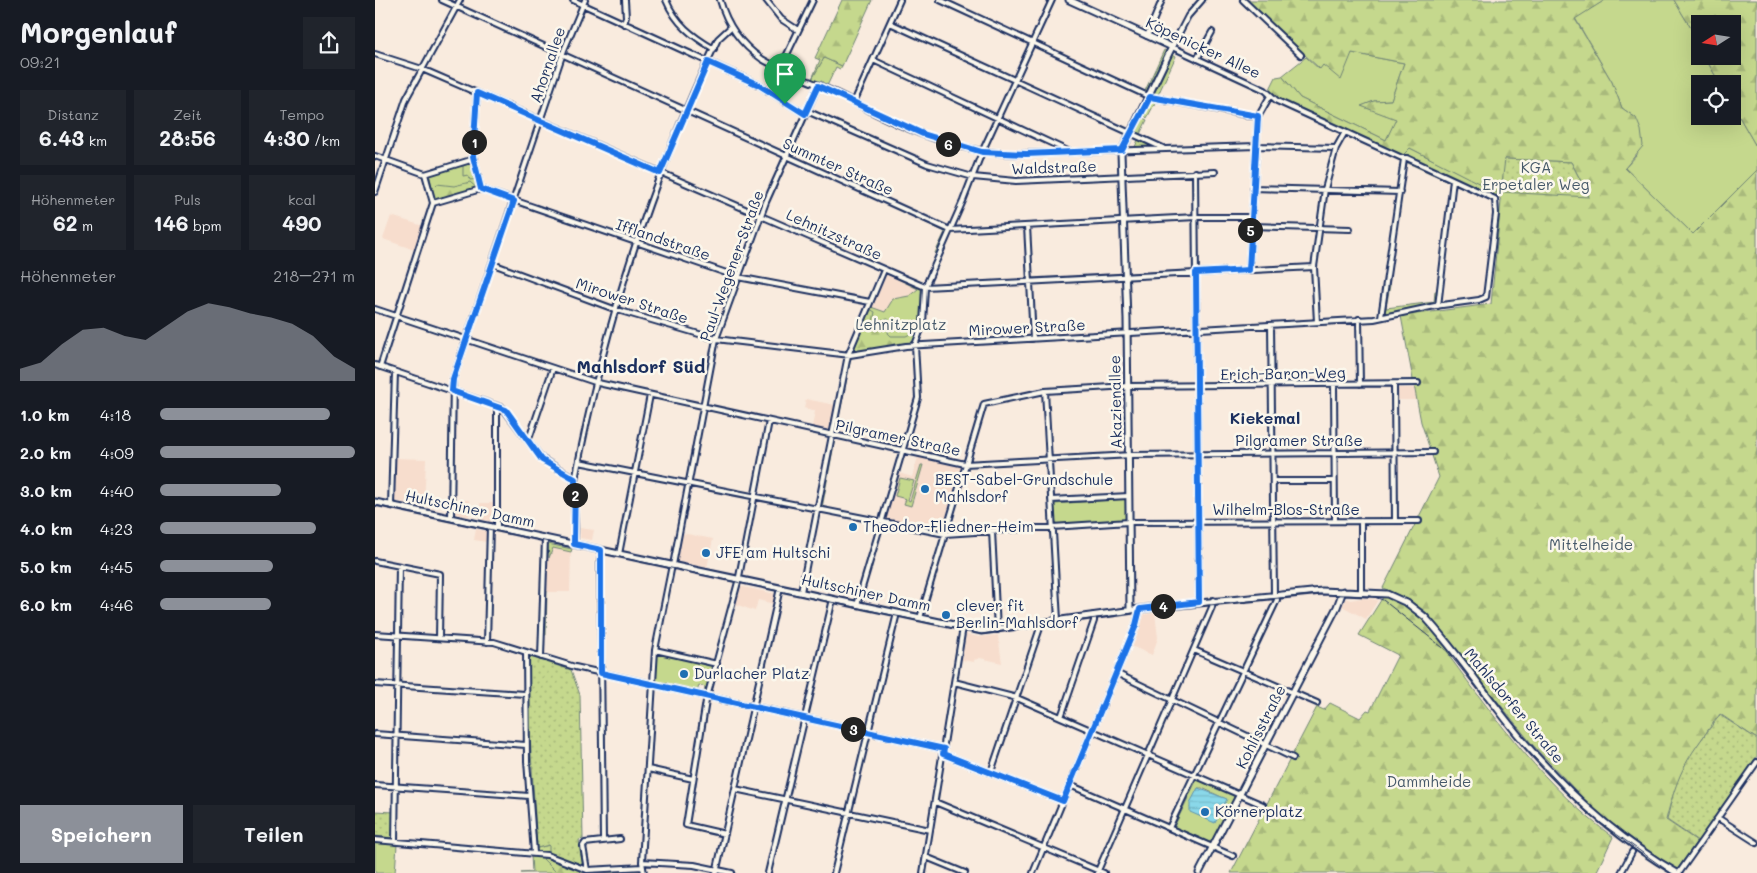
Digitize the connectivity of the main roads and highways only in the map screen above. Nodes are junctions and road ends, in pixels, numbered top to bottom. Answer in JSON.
{"nodes":[{"id":1,"x":1069,"y":0,"type":"edge"},
{"id":2,"x":1122,"y":150,"type":"joint"},
{"id":3,"x":375,"y":502,"type":"edge"},
{"id":4,"x":1343,"y":591,"type":"junction"},
{"id":5,"x":1387,"y":594,"type":"joint"},
{"id":6,"x":1130,"y":610,"type":"junction"},
{"id":7,"x":1674,"y":872,"type":"edge"},
{"id":8,"x":1199,"y":873,"type":"edge"}],
"edges":[{"from":1,"to":2,"type":"main road","name":"Köpenicker Allee"},
{"from":2,"to":6,"type":"main road","name":"Akazienallee"},
{"from":3,"to":6,"type":"main road","name":"Hultschiner Damm"},
{"from":4,"to":5,"type":"main road","name":"Hultschiner Damm"},
{"from":4,"to":6,"type":"main road","name":"Hultschiner Damm"},
{"from":4,"to":8,"type":"main road","name":"Kohlisstraße"},
{"from":5,"to":7,"type":"main road","name":"Mahlsdorfer Straße"}]}
